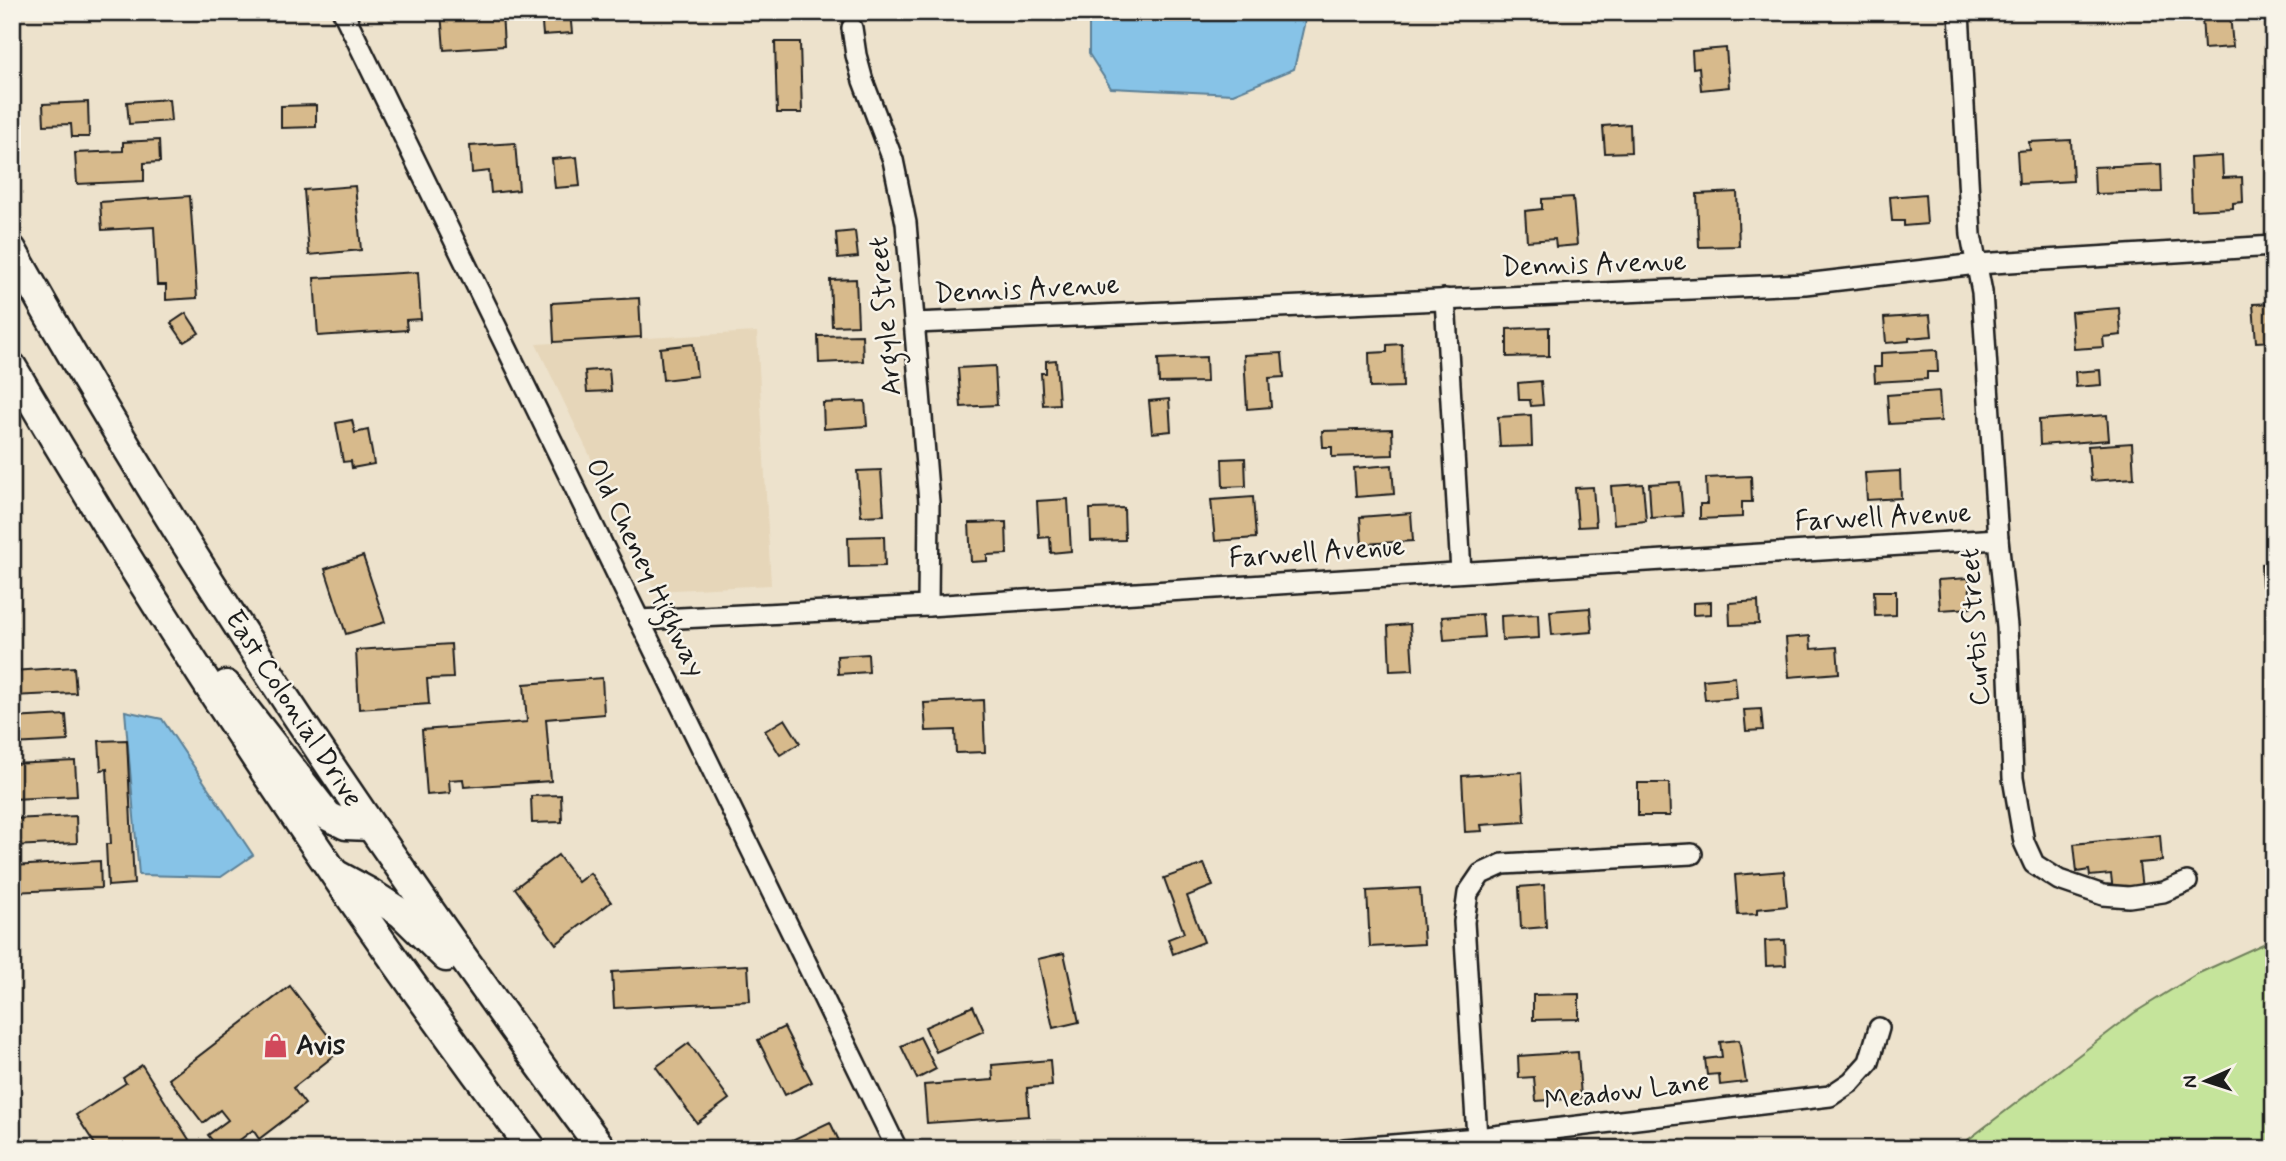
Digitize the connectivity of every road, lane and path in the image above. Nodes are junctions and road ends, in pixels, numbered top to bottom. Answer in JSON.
{"nodes":[{"id":1,"x":343,"y":12,"type":"edge"},
{"id":2,"x":1959,"y":12,"type":"edge"},
{"id":3,"x":852,"y":28,"type":"dead end"},
{"id":4,"x":2274,"y":246,"type":"edge"},
{"id":5,"x":12,"y":250,"type":"edge"},
{"id":6,"x":1976,"y":264,"type":"junction"},
{"id":7,"x":12,"y":272,"type":"edge"},
{"id":8,"x":1445,"y":299,"type":"junction"},
{"id":9,"x":48,"y":313,"type":"junction"},
{"id":10,"x":915,"y":323,"type":"junction"},
{"id":11,"x":13,"y":371,"type":"edge"},
{"id":12,"x":1998,"y":539,"type":"junction"},
{"id":13,"x":1461,"y":572,"type":"junction"},
{"id":14,"x":928,"y":606,"type":"junction"},
{"id":15,"x":639,"y":620,"type":"junction"},
{"id":16,"x":206,"y":682,"type":"junction"},
{"id":17,"x":370,"y":826,"type":"junction"},
{"id":18,"x":1692,"y":854,"type":"dead end"},
{"id":19,"x":335,"y":874,"type":"junction"},
{"id":20,"x":2187,"y":883,"type":"dead end"},
{"id":21,"x":500,"y":1011,"type":"junction"},
{"id":22,"x":1880,"y":1028,"type":"dead end"},
{"id":23,"x":1477,"y":1138,"type":"junction"},
{"id":24,"x":532,"y":1149,"type":"edge"},
{"id":25,"x":602,"y":1149,"type":"edge"},
{"id":26,"x":897,"y":1149,"type":"edge"},
{"id":27,"x":1344,"y":1149,"type":"edge"}],
"edges":[{"from":1,"to":15,"type":"street","name":"Old Cheney Highway"},
{"from":2,"to":6,"type":"street","name":"Curtis Street"},
{"from":3,"to":10,"type":"street","name":"Argyle Street"},
{"from":4,"to":6,"type":"street","name":"Dennis Avenue"},
{"from":5,"to":9,"type":"highway","name":"East Colonial Drive"},
{"from":6,"to":8,"type":"street","name":"Dennis Avenue"},
{"from":6,"to":12,"type":"street","name":"Curtis Street"},
{"from":7,"to":9,"type":"highway"},
{"from":8,"to":10,"type":"street","name":"Dennis Avenue"},
{"from":8,"to":13,"type":"street"},
{"from":9,"to":17,"type":"highway","name":"East Colonial Drive"},
{"from":10,"to":14,"type":"street","name":"Argyle Street"},
{"from":11,"to":16,"type":"highway","name":"East Colonial Drive"},
{"from":12,"to":13,"type":"street","name":"Farwell Avenue"},
{"from":12,"to":20,"type":"street","name":"Curtis Street"},
{"from":13,"to":14,"type":"street","name":"Farwell Avenue"},
{"from":14,"to":15,"type":"street","name":"Farwell Avenue"},
{"from":15,"to":26,"type":"street","name":"Old Cheney Highway"},
{"from":16,"to":17,"type":"highway"},
{"from":16,"to":19,"type":"highway","name":"East Colonial Drive"},
{"from":17,"to":21,"type":"highway","name":"East Colonial Drive"},
{"from":18,"to":23,"type":"street"},
{"from":19,"to":21,"type":"highway"},
{"from":19,"to":24,"type":"highway","name":"East Colonial Drive"},
{"from":21,"to":25,"type":"highway","name":"East Colonial Drive"},
{"from":22,"to":23,"type":"street","name":"Meadow Lane"},
{"from":23,"to":27,"type":"street","name":"Meadow Lane"}]}
